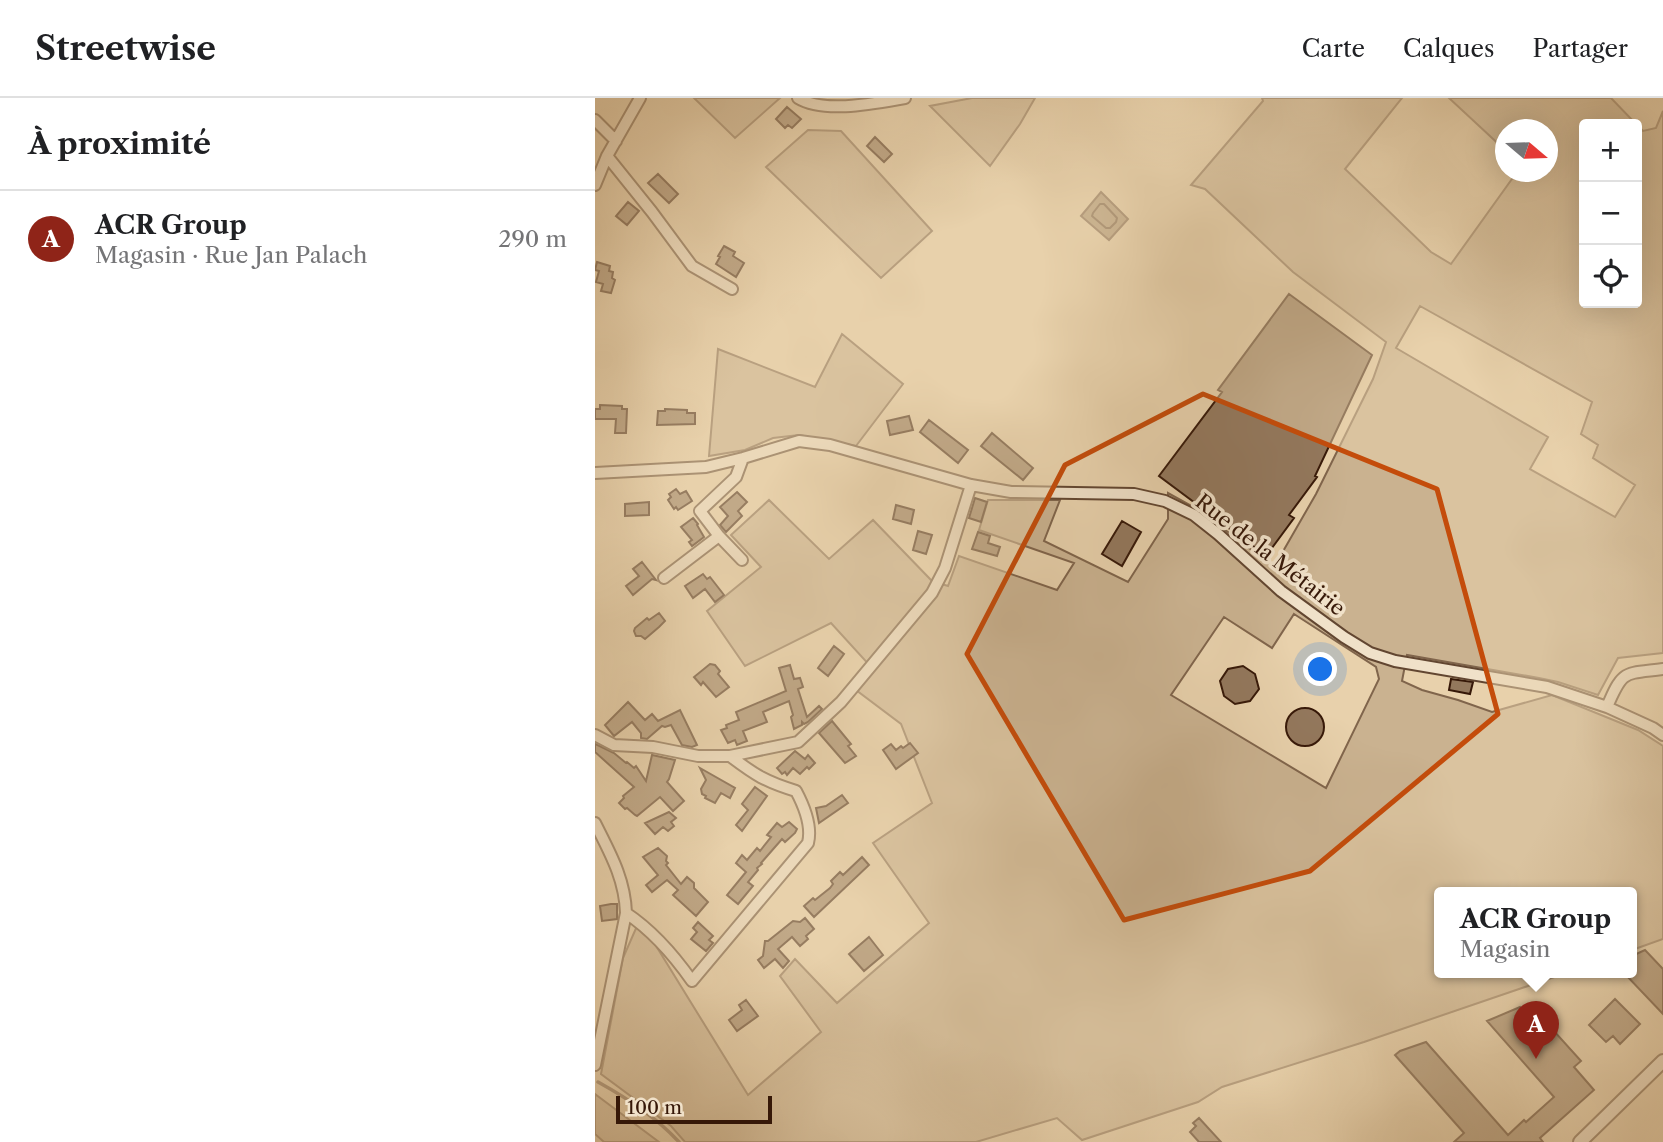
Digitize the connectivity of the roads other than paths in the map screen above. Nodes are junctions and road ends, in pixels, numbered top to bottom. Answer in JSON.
{"nodes":[{"id":1,"x":640,"y":98,"type":"edge"},
{"id":2,"x":798,"y":98,"type":"edge"},
{"id":3,"x":905,"y":98,"type":"edge"},
{"id":4,"x":595,"y":120,"type":"edge"},
{"id":5,"x":616,"y":141,"type":"junction"},
{"id":6,"x":607,"y":156,"type":"junction"},
{"id":7,"x":595,"y":185,"type":"edge"},
{"id":8,"x":732,"y":289,"type":"dead end"},
{"id":9,"x":743,"y":458,"type":"junction"},
{"id":10,"x":595,"y":473,"type":"edge"},
{"id":11,"x":971,"y":485,"type":"junction"},
{"id":12,"x":719,"y":536,"type":"junction"},
{"id":13,"x":742,"y":560,"type":"dead end"},
{"id":14,"x":664,"y":578,"type":"dead end"},
{"id":15,"x":1663,"y":668,"type":"edge"},
{"id":16,"x":1607,"y":707,"type":"junction"},
{"id":17,"x":595,"y":735,"type":"edge"},
{"id":18,"x":1663,"y":735,"type":"edge"},
{"id":19,"x":730,"y":756,"type":"junction"},
{"id":20,"x":595,"y":823,"type":"edge"},
{"id":21,"x":626,"y":913,"type":"junction"},
{"id":22,"x":1663,"y":1061,"type":"edge"},
{"id":23,"x":595,"y":1065,"type":"edge"},
{"id":24,"x":1580,"y":1142,"type":"edge"}],
"edges":[{"from":1,"to":5,"type":"street"},
{"from":2,"to":3,"type":"street"},
{"from":4,"to":5,"type":"street"},
{"from":5,"to":6,"type":"street"},
{"from":6,"to":7,"type":"street"},
{"from":6,"to":8,"type":"street"},
{"from":9,"to":10,"type":"street","name":"Rue de la Métairie"},
{"from":9,"to":11,"type":"street","name":"Rue de la Métairie"},
{"from":9,"to":12,"type":"street"},
{"from":11,"to":16,"type":"street","name":"Rue de la Métairie"},
{"from":11,"to":19,"type":"street"},
{"from":12,"to":13,"type":"street"},
{"from":12,"to":14,"type":"street"},
{"from":15,"to":16,"type":"street"},
{"from":16,"to":18,"type":"street","name":"Rue de la Métairie"},
{"from":17,"to":19,"type":"street"},
{"from":19,"to":21,"type":"street"},
{"from":20,"to":21,"type":"street"},
{"from":21,"to":23,"type":"street"},
{"from":22,"to":24,"type":"street"}]}
